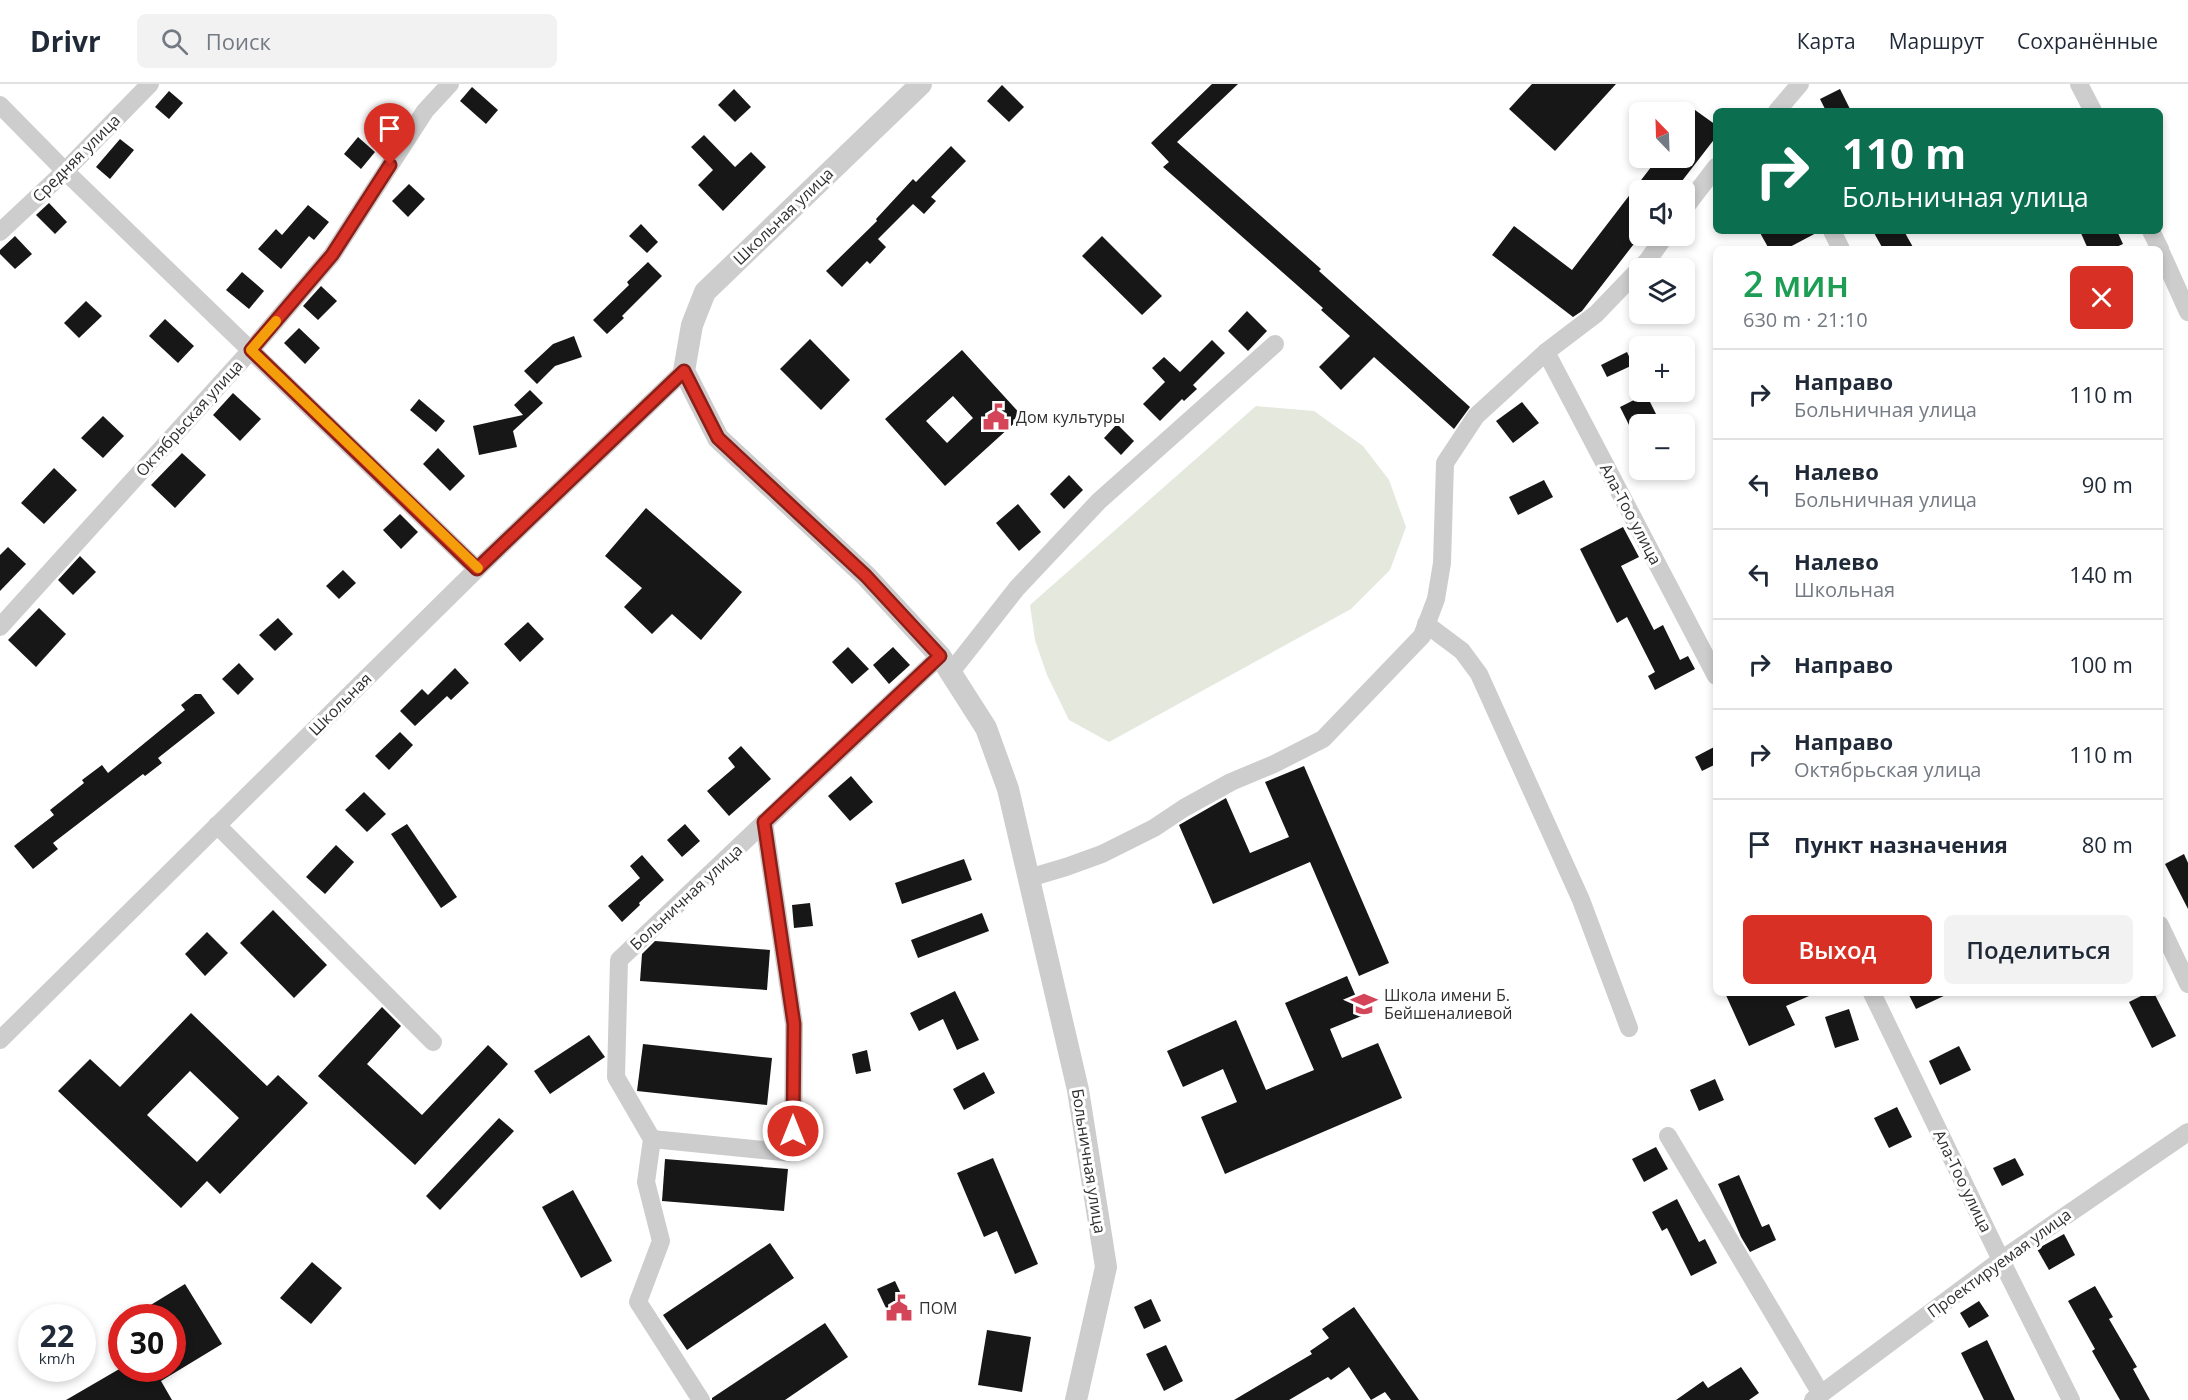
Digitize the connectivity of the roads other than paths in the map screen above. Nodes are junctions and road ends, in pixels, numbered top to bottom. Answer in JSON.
{"nodes":[{"id":1,"x":150,"y":84,"type":"edge"},
{"id":2,"x":450,"y":84,"type":"edge"},
{"id":3,"x":1800,"y":84,"type":"edge"},
{"id":4,"x":2079,"y":84,"type":"edge"},
{"id":5,"x":915,"y":86,"type":"edge"},
{"id":6,"x":0,"y":105,"type":"edge"},
{"id":7,"x":1780,"y":108,"type":"edge"},
{"id":8,"x":2091,"y":108,"type":"edge"},
{"id":9,"x":65,"y":171,"type":"junction"},
{"id":10,"x":1713,"y":171,"type":"edge"},
{"id":11,"x":1695,"y":195,"type":"edge"},
{"id":12,"x":0,"y":232,"type":"edge"},
{"id":13,"x":1658,"y":246,"type":"edge"},
{"id":14,"x":2163,"y":257,"type":"edge"},
{"id":15,"x":2188,"y":312,"type":"edge"},
{"id":16,"x":1275,"y":344,"type":"dead end"},
{"id":17,"x":251,"y":350,"type":"junction"},
{"id":18,"x":1546,"y":352,"type":"junction"},
{"id":19,"x":684,"y":371,"type":"junction"},
{"id":20,"x":477,"y":569,"type":"junction"},
{"id":21,"x":1426,"y":624,"type":"junction"},
{"id":22,"x":0,"y":627,"type":"edge"},
{"id":23,"x":945,"y":664,"type":"junction"},
{"id":24,"x":1713,"y":670,"type":"edge"},
{"id":25,"x":764,"y":822,"type":"junction"},
{"id":26,"x":217,"y":825,"type":"junction"},
{"id":27,"x":1029,"y":878,"type":"junction"},
{"id":28,"x":2163,"y":931,"type":"edge"},
{"id":29,"x":2188,"y":984,"type":"edge"},
{"id":30,"x":1873,"y":996,"type":"edge"},
{"id":31,"x":1629,"y":1028,"type":"dead end"},
{"id":32,"x":0,"y":1040,"type":"edge"},
{"id":33,"x":433,"y":1042,"type":"dead end"},
{"id":34,"x":2188,"y":1132,"type":"edge"},
{"id":35,"x":1668,"y":1136,"type":"dead end"},
{"id":36,"x":652,"y":1139,"type":"junction"},
{"id":37,"x":2001,"y":1260,"type":"junction"},
{"id":38,"x":1817,"y":1397,"type":"edge"},
{"id":39,"x":701,"y":1400,"type":"edge"},
{"id":40,"x":1076,"y":1400,"type":"edge"},
{"id":41,"x":2071,"y":1400,"type":"edge"}],
"edges":[{"from":1,"to":9,"type":"street","name":"Средняя улица"},
{"from":2,"to":17,"type":"street","name":"Октябрьская улица"},
{"from":3,"to":7,"type":"street"},
{"from":4,"to":8,"type":"street"},
{"from":5,"to":19,"type":"street","name":"Школьная улица"},
{"from":6,"to":9,"type":"street"},
{"from":9,"to":12,"type":"street","name":"Средняя улица"},
{"from":9,"to":17,"type":"street"},
{"from":10,"to":11,"type":"street"},
{"from":13,"to":18,"type":"street"},
{"from":14,"to":15,"type":"street"},
{"from":16,"to":23,"type":"street"},
{"from":17,"to":20,"type":"street"},
{"from":17,"to":22,"type":"street","name":"Октябрьская улица"},
{"from":18,"to":21,"type":"street"},
{"from":18,"to":24,"type":"street","name":"Ала-Тоо улица"},
{"from":19,"to":20,"type":"street","name":"Школьная"},
{"from":19,"to":23,"type":"street","name":"Больничная улица"},
{"from":20,"to":26,"type":"street","name":"Школьная"},
{"from":21,"to":27,"type":"street"},
{"from":21,"to":31,"type":"street"},
{"from":23,"to":25,"type":"street","name":"Больничная улица"},
{"from":23,"to":27,"type":"street","name":"Больничная улица"},
{"from":25,"to":36,"type":"street","name":"Больничная улица"},
{"from":25,"to":36,"type":"street"},
{"from":26,"to":32,"type":"street","name":"Школьная"},
{"from":26,"to":33,"type":"street"},
{"from":27,"to":40,"type":"street","name":"Больничная улица"},
{"from":28,"to":29,"type":"street"},
{"from":30,"to":37,"type":"street","name":"Ала-Тоо улица"},
{"from":34,"to":37,"type":"street","name":"Проектируемая улица"},
{"from":35,"to":38,"type":"street"},
{"from":36,"to":39,"type":"street"},
{"from":37,"to":38,"type":"street","name":"Проектируемая улица"},
{"from":37,"to":41,"type":"street","name":"Ала-Тоо улица"}]}
